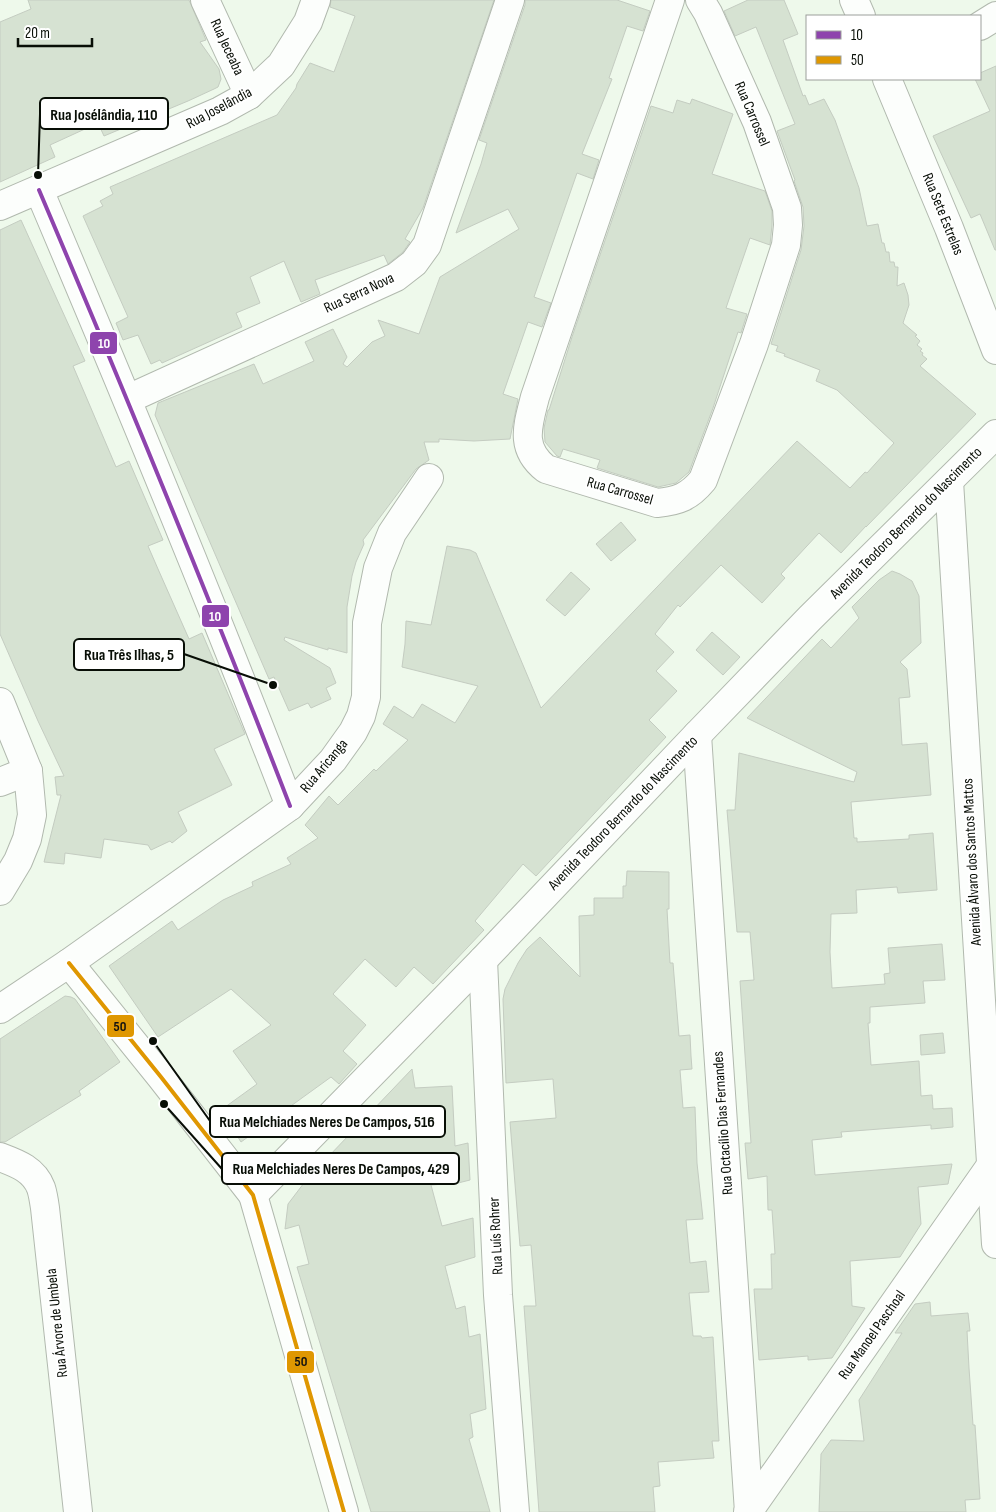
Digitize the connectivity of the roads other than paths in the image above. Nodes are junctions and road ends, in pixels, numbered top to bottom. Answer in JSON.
{"nodes":[{"id":1,"x":205,"y":0,"type":"edge"},
{"id":2,"x":316,"y":0,"type":"edge"},
{"id":3,"x":510,"y":0,"type":"edge"},
{"id":4,"x":670,"y":0,"type":"edge"},
{"id":5,"x":700,"y":0,"type":"edge"},
{"id":6,"x":854,"y":0,"type":"edge"},
{"id":7,"x":860,"y":15,"type":"edge"},
{"id":8,"x":996,"y":16,"type":"edge"},
{"id":9,"x":981,"y":25,"type":"edge"},
{"id":10,"x":889,"y":80,"type":"edge"},
{"id":11,"x":249,"y":95,"type":"junction"},
{"id":12,"x":39,"y":190,"type":"junction"},
{"id":13,"x":0,"y":206,"type":"edge"},
{"id":14,"x":996,"y":350,"type":"edge"},
{"id":15,"x":128,"y":399,"type":"junction"},
{"id":16,"x":996,"y":434,"type":"edge"},
{"id":17,"x":429,"y":478,"type":"dead end"},
{"id":18,"x":949,"y":480,"type":"junction"},
{"id":19,"x":0,"y":702,"type":"edge"},
{"id":20,"x":697,"y":735,"type":"junction"},
{"id":21,"x":28,"y":771,"type":"junction"},
{"id":22,"x":0,"y":782,"type":"edge"},
{"id":23,"x":290,"y":806,"type":"junction"},
{"id":24,"x":0,"y":891,"type":"edge"},
{"id":25,"x":483,"y":960,"type":"junction"},
{"id":26,"x":69,"y":963,"type":"junction"},
{"id":27,"x":0,"y":1008,"type":"edge"},
{"id":28,"x":0,"y":1157,"type":"edge"},
{"id":29,"x":993,"y":1162,"type":"edge"},
{"id":30,"x":253,"y":1195,"type":"junction"},
{"id":31,"x":996,"y":1244,"type":"edge"},
{"id":32,"x":748,"y":1511,"type":"edge"},
{"id":33,"x":78,"y":1512,"type":"edge"},
{"id":34,"x":344,"y":1512,"type":"edge"},
{"id":35,"x":515,"y":1512,"type":"edge"}],
"edges":[{"from":1,"to":11,"type":"street","name":"Rua Jeceaba"},
{"from":2,"to":11,"type":"street","name":"Rua Joselândia"},
{"from":3,"to":15,"type":"street","name":"Rua Serra Nova"},
{"from":4,"to":5,"type":"street","name":"Rua Carrossel"},
{"from":6,"to":7,"type":"street"},
{"from":8,"to":9,"type":"street"},
{"from":10,"to":14,"type":"street","name":"Rua Sete Estrelas"},
{"from":11,"to":12,"type":"street","name":"Rua Joselândia"},
{"from":12,"to":13,"type":"street","name":"Rua Joselândia"},
{"from":12,"to":15,"type":"street"},
{"from":15,"to":23,"type":"street"},
{"from":16,"to":18,"type":"street","name":"Avenida Teodoro Bernardo do Nascimento"},
{"from":17,"to":23,"type":"street","name":"Rua Aricanga"},
{"from":18,"to":20,"type":"street","name":"Avenida Teodoro Bernardo do Nascimento"},
{"from":18,"to":29,"type":"street","name":"Avenida Álvaro dos Santos Mattos"},
{"from":19,"to":21,"type":"street"},
{"from":20,"to":25,"type":"street","name":"Avenida Teodoro Bernardo do Nascimento"},
{"from":20,"to":32,"type":"street","name":"Rua Octacílio Dias Fernandes"},
{"from":21,"to":22,"type":"street"},
{"from":21,"to":24,"type":"street"},
{"from":23,"to":26,"type":"street","name":"Rua Aricanga"},
{"from":25,"to":30,"type":"street","name":"Avenida Teodoro Bernardo do Nascimento"},
{"from":25,"to":35,"type":"street","name":"Rua Luís Rohrer"},
{"from":26,"to":27,"type":"street","name":"Rua Aricanga"},
{"from":26,"to":30,"type":"street"},
{"from":28,"to":33,"type":"street","name":"Rua Árvore de Umbela"},
{"from":29,"to":31,"type":"street","name":"Avenida Álvaro dos Santos Mattos"},
{"from":29,"to":32,"type":"street","name":"Rua Manoel Paschoal"},
{"from":30,"to":34,"type":"street"}]}
